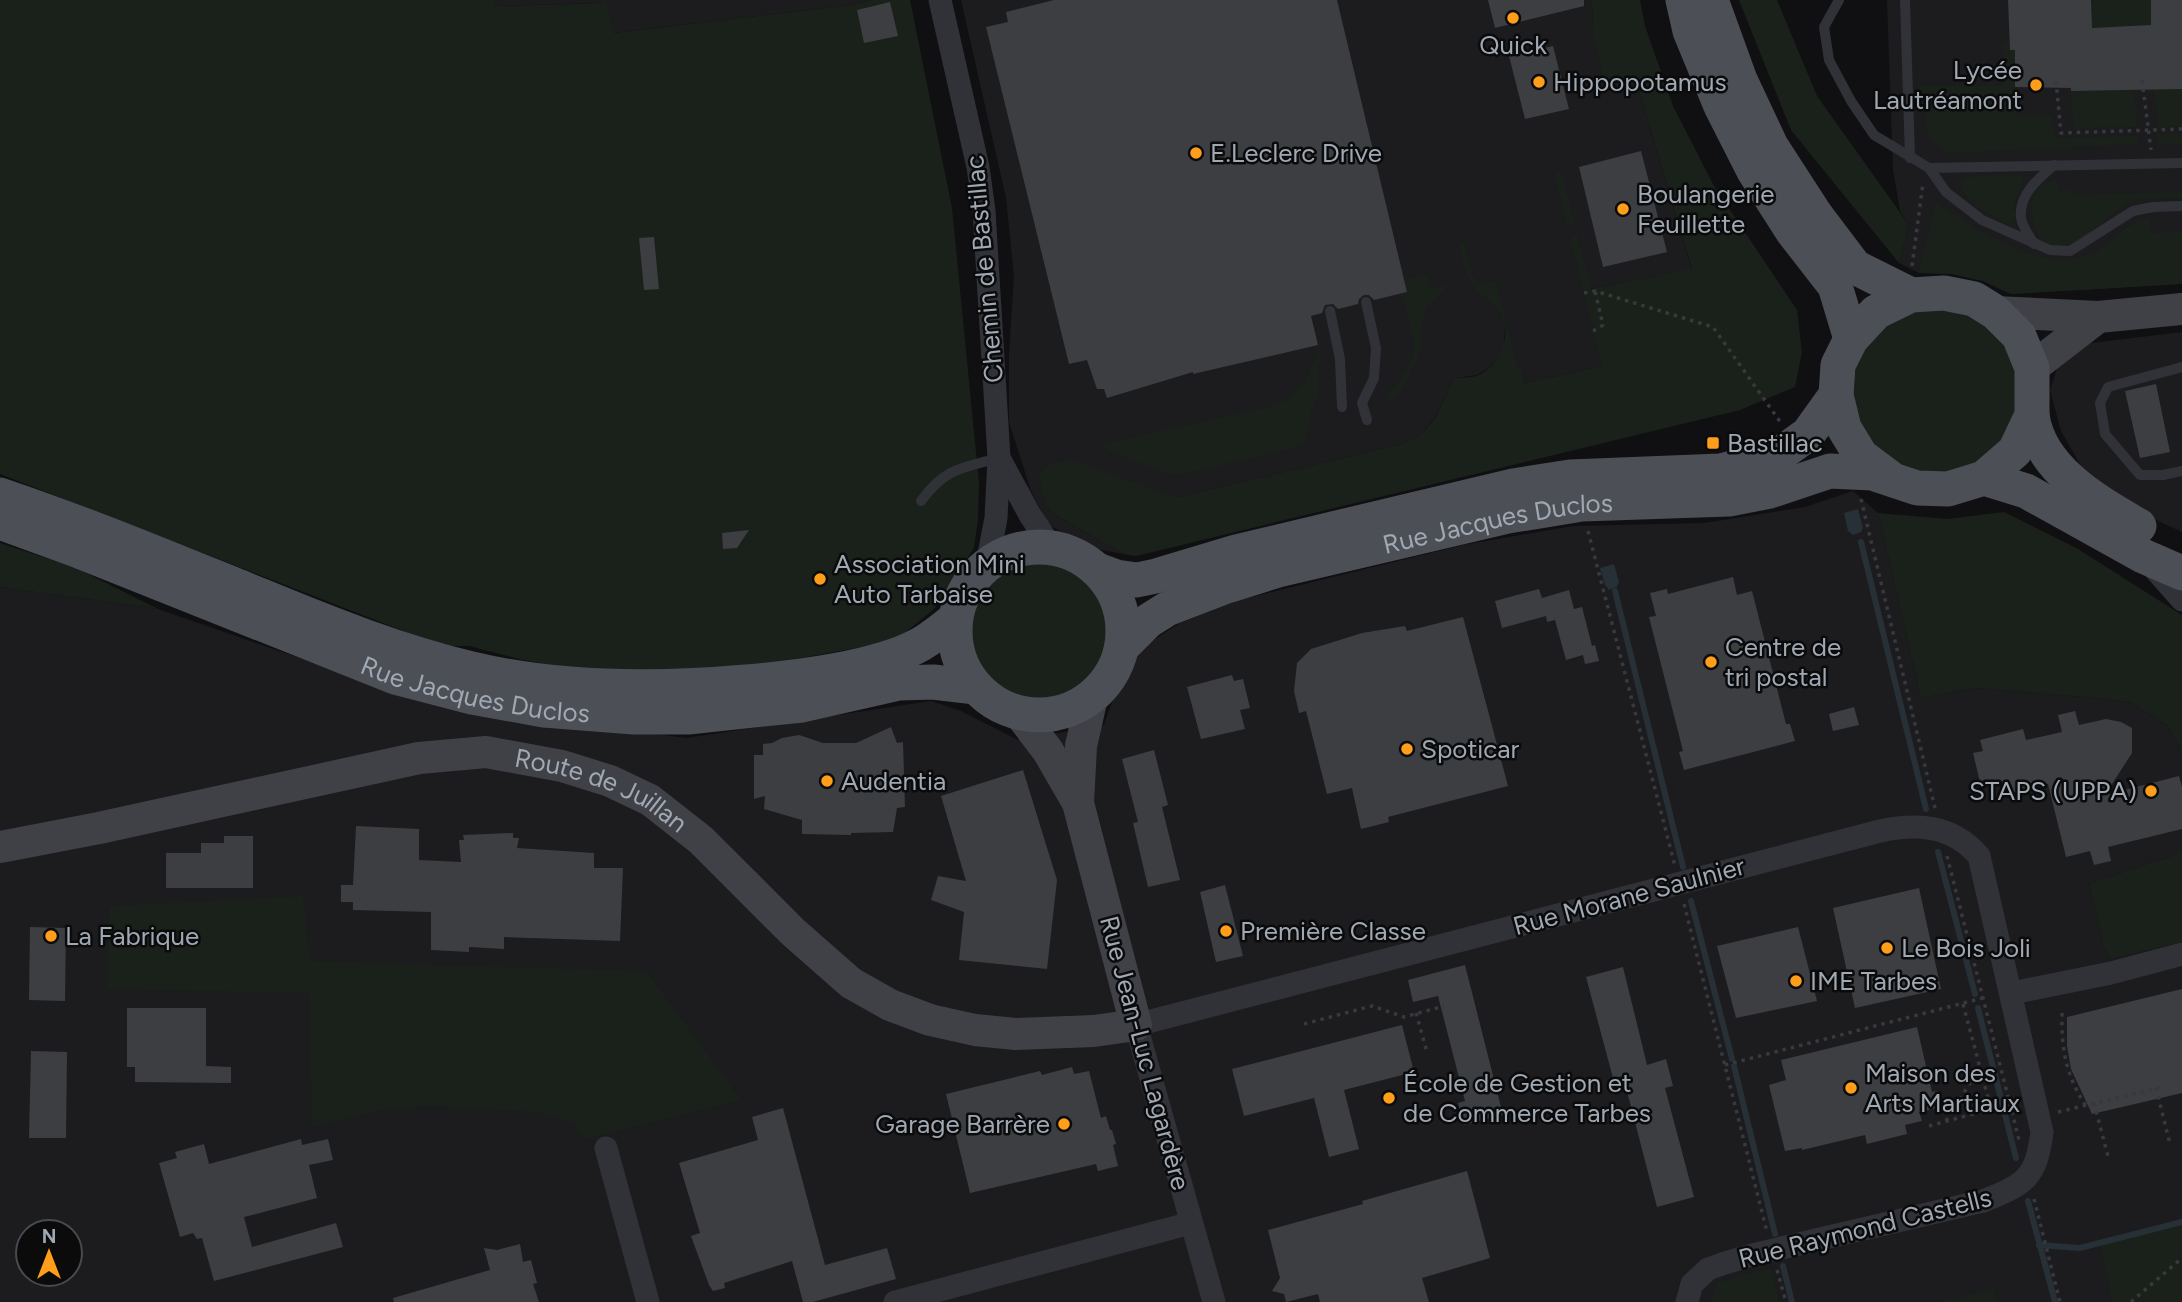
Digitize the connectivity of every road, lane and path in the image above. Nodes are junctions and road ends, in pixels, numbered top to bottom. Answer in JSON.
{"nodes":[{"id":1,"x":940,"y":0,"type":"edge"},
{"id":2,"x":1683,"y":0,"type":"edge"},
{"id":3,"x":1711,"y":0,"type":"edge"},
{"id":4,"x":1839,"y":0,"type":"edge"},
{"id":5,"x":1905,"y":0,"type":"edge"},
{"id":6,"x":2142,"y":80,"type":"dead end"},
{"id":7,"x":2056,"y":81,"type":"dead end"},
{"id":8,"x":2182,"y":130,"type":"edge"},
{"id":9,"x":2149,"y":131,"type":"junction"},
{"id":10,"x":1910,"y":158,"type":"junction"},
{"id":11,"x":2150,"y":163,"type":"junction"},
{"id":12,"x":2182,"y":163,"type":"edge"},
{"id":13,"x":2054,"y":166,"type":"junction"},
{"id":14,"x":1929,"y":168,"type":"junction"},
{"id":15,"x":2182,"y":206,"type":"edge"},
{"id":16,"x":2034,"y":244,"type":"junction"},
{"id":17,"x":1595,"y":291,"type":"junction"},
{"id":18,"x":1584,"y":293,"type":"dead end"},
{"id":19,"x":1911,"y":295,"type":"junction"},
{"id":20,"x":1366,"y":302,"type":"dead end"},
{"id":21,"x":2182,"y":309,"type":"edge"},
{"id":22,"x":1330,"y":311,"type":"dead end"},
{"id":23,"x":1996,"y":312,"type":"junction"},
{"id":24,"x":2098,"y":317,"type":"junction"},
{"id":25,"x":1593,"y":331,"type":"dead end"},
{"id":26,"x":1851,"y":339,"type":"junction"},
{"id":27,"x":2182,"y":367,"type":"edge"},
{"id":28,"x":2032,"y":369,"type":"junction"},
{"id":29,"x":1836,"y":395,"type":"junction"},
{"id":30,"x":1342,"y":407,"type":"dead end"},
{"id":31,"x":2032,"y":415,"type":"junction"},
{"id":32,"x":1367,"y":420,"type":"dead end"},
{"id":33,"x":1808,"y":434,"type":"junction"},
{"id":34,"x":999,"y":458,"type":"junction"},
{"id":35,"x":2182,"y":471,"type":"edge"},
{"id":36,"x":1984,"y":478,"type":"junction"},
{"id":37,"x":1893,"y":480,"type":"junction"},
{"id":38,"x":0,"y":495,"type":"edge"},
{"id":39,"x":922,"y":501,"type":"dead end"},
{"id":40,"x":0,"y":522,"type":"edge"},
{"id":41,"x":1052,"y":548,"type":"junction"},
{"id":42,"x":2182,"y":549,"type":"edge"},
{"id":43,"x":2143,"y":556,"type":"junction"},
{"id":44,"x":987,"y":565,"type":"junction"},
{"id":45,"x":1097,"y":569,"type":"junction"},
{"id":46,"x":2182,"y":573,"type":"edge"},
{"id":47,"x":2182,"y":600,"type":"edge"},
{"id":48,"x":955,"y":620,"type":"junction"},
{"id":49,"x":1122,"y":647,"type":"junction"},
{"id":50,"x":976,"y":687,"type":"junction"},
{"id":51,"x":1092,"y":697,"type":"junction"},
{"id":52,"x":1018,"y":713,"type":"junction"},
{"id":53,"x":1078,"y":803,"type":"junction"},
{"id":54,"x":0,"y":847,"type":"edge"},
{"id":55,"x":2182,"y":954,"type":"edge"},
{"id":56,"x":2012,"y":993,"type":"junction"},
{"id":57,"x":1983,"y":998,"type":"dead end"},
{"id":58,"x":1963,"y":1004,"type":"junction"},
{"id":59,"x":1444,"y":1006,"type":"dead end"},
{"id":60,"x":1416,"y":1013,"type":"junction"},
{"id":61,"x":2063,"y":1013,"type":"dead end"},
{"id":62,"x":1304,"y":1024,"type":"dead end"},
{"id":63,"x":1136,"y":1025,"type":"junction"},
{"id":64,"x":1427,"y":1052,"type":"dead end"},
{"id":65,"x":1725,"y":1065,"type":"dead end"},
{"id":66,"x":1980,"y":1067,"type":"junction"},
{"id":67,"x":2094,"y":1103,"type":"junction"},
{"id":68,"x":2009,"y":1104,"type":"dead end"},
{"id":69,"x":2086,"y":1106,"type":"junction"},
{"id":70,"x":1992,"y":1109,"type":"junction"},
{"id":71,"x":2039,"y":1117,"type":"junction"},
{"id":72,"x":1946,"y":1121,"type":"junction"},
{"id":73,"x":1929,"y":1126,"type":"dead end"},
{"id":74,"x":2170,"y":1144,"type":"dead end"},
{"id":75,"x":606,"y":1148,"type":"dead end"},
{"id":76,"x":2109,"y":1160,"type":"dead end"},
{"id":77,"x":1191,"y":1223,"type":"junction"},
{"id":78,"x":2044,"y":1239,"type":"dead end"},
{"id":79,"x":2182,"y":1258,"type":"edge"},
{"id":80,"x":648,"y":1302,"type":"edge"},
{"id":81,"x":895,"y":1302,"type":"edge"},
{"id":82,"x":1214,"y":1302,"type":"edge"},
{"id":83,"x":1687,"y":1302,"type":"edge"},
{"id":84,"x":2060,"y":1302,"type":"edge"},
{"id":85,"x":2131,"y":1302,"type":"edge"}],
"edges":[{"from":1,"to":34,"type":"street","name":"Chemin de Bastillac"},
{"from":2,"to":26,"type":"main road"},
{"from":3,"to":19,"type":"main road"},
{"from":4,"to":10,"type":"lane"},
{"from":5,"to":10,"type":"lane"},
{"from":6,"to":9,"type":"path"},
{"from":7,"to":9,"type":"path"},
{"from":8,"to":9,"type":"path"},
{"from":9,"to":11,"type":"path"},
{"from":10,"to":14,"type":"lane"},
{"from":11,"to":12,"type":"lane"},
{"from":11,"to":13,"type":"lane"},
{"from":13,"to":14,"type":"lane"},
{"from":13,"to":16,"type":"lane"},
{"from":14,"to":16,"type":"lane"},
{"from":14,"to":19,"type":"path"},
{"from":15,"to":16,"type":"lane"},
{"from":17,"to":18,"type":"path"},
{"from":17,"to":25,"type":"path"},
{"from":17,"to":33,"type":"path"},
{"from":19,"to":23,"type":"main road"},
{"from":19,"to":26,"type":"main road"},
{"from":20,"to":32,"type":"lane"},
{"from":21,"to":24,"type":"street"},
{"from":22,"to":30,"type":"lane"},
{"from":23,"to":24,"type":"street"},
{"from":23,"to":28,"type":"main road"},
{"from":24,"to":28,"type":"street"},
{"from":26,"to":29,"type":"main road"},
{"from":27,"to":35,"type":"lane"},
{"from":28,"to":31,"type":"main road"},
{"from":29,"to":33,"type":"main road","name":"Rue Jacques Duclos"},
{"from":29,"to":37,"type":"main road"},
{"from":31,"to":36,"type":"main road"},
{"from":31,"to":42,"type":"main road"},
{"from":33,"to":45,"type":"main road","name":"Rue Jacques Duclos"},
{"from":34,"to":39,"type":"lane"},
{"from":34,"to":41,"type":"street","name":"Chemin de Bastillac"},
{"from":34,"to":44,"type":"street","name":"Chemin de Bastillac"},
{"from":36,"to":37,"type":"main road"},
{"from":36,"to":43,"type":"main road"},
{"from":37,"to":49,"type":"main road","name":"Rue Jacques Duclos"},
{"from":38,"to":48,"type":"main road","name":"Rue Jacques Duclos"},
{"from":40,"to":50,"type":"main road","name":"Rue Jacques Duclos"},
{"from":41,"to":44,"type":"main road"},
{"from":41,"to":45,"type":"main road"},
{"from":43,"to":46,"type":"main road"},
{"from":43,"to":47,"type":"street"},
{"from":44,"to":48,"type":"main road"},
{"from":45,"to":49,"type":"main road"},
{"from":48,"to":50,"type":"main road"},
{"from":49,"to":51,"type":"main road"},
{"from":50,"to":52,"type":"main road"},
{"from":51,"to":52,"type":"main road"},
{"from":51,"to":53,"type":"street","name":"Rue Jean-Luc Lagardère"},
{"from":52,"to":53,"type":"street","name":"Rue Jean-Luc Lagardère"},
{"from":53,"to":63,"type":"street","name":"Rue Jean-Luc Lagardère"},
{"from":54,"to":63,"type":"street","name":"Route de Juillan"},
{"from":55,"to":56,"type":"street"},
{"from":56,"to":63,"type":"street","name":"Rue Morane Saulnier"},
{"from":56,"to":71,"type":"street","name":"Rue Raymond Castells"},
{"from":57,"to":58,"type":"path"},
{"from":58,"to":65,"type":"path"},
{"from":58,"to":66,"type":"path"},
{"from":59,"to":60,"type":"path"},
{"from":60,"to":62,"type":"path"},
{"from":60,"to":64,"type":"path"},
{"from":61,"to":69,"type":"path"},
{"from":63,"to":77,"type":"street","name":"Rue Jean-Luc Lagardère"},
{"from":66,"to":70,"type":"path"},
{"from":66,"to":72,"type":"path"},
{"from":67,"to":69,"type":"path"},
{"from":67,"to":74,"type":"path"},
{"from":67,"to":76,"type":"path"},
{"from":68,"to":70,"type":"path"},
{"from":69,"to":71,"type":"path"},
{"from":70,"to":72,"type":"path"},
{"from":71,"to":83,"type":"street","name":"Rue Raymond Castells"},
{"from":72,"to":73,"type":"path"},
{"from":75,"to":80,"type":"street"},
{"from":77,"to":81,"type":"street"},
{"from":77,"to":82,"type":"street","name":"Rue Jean-Luc Lagardère"},
{"from":78,"to":84,"type":"path"},
{"from":79,"to":85,"type":"path"}]}
